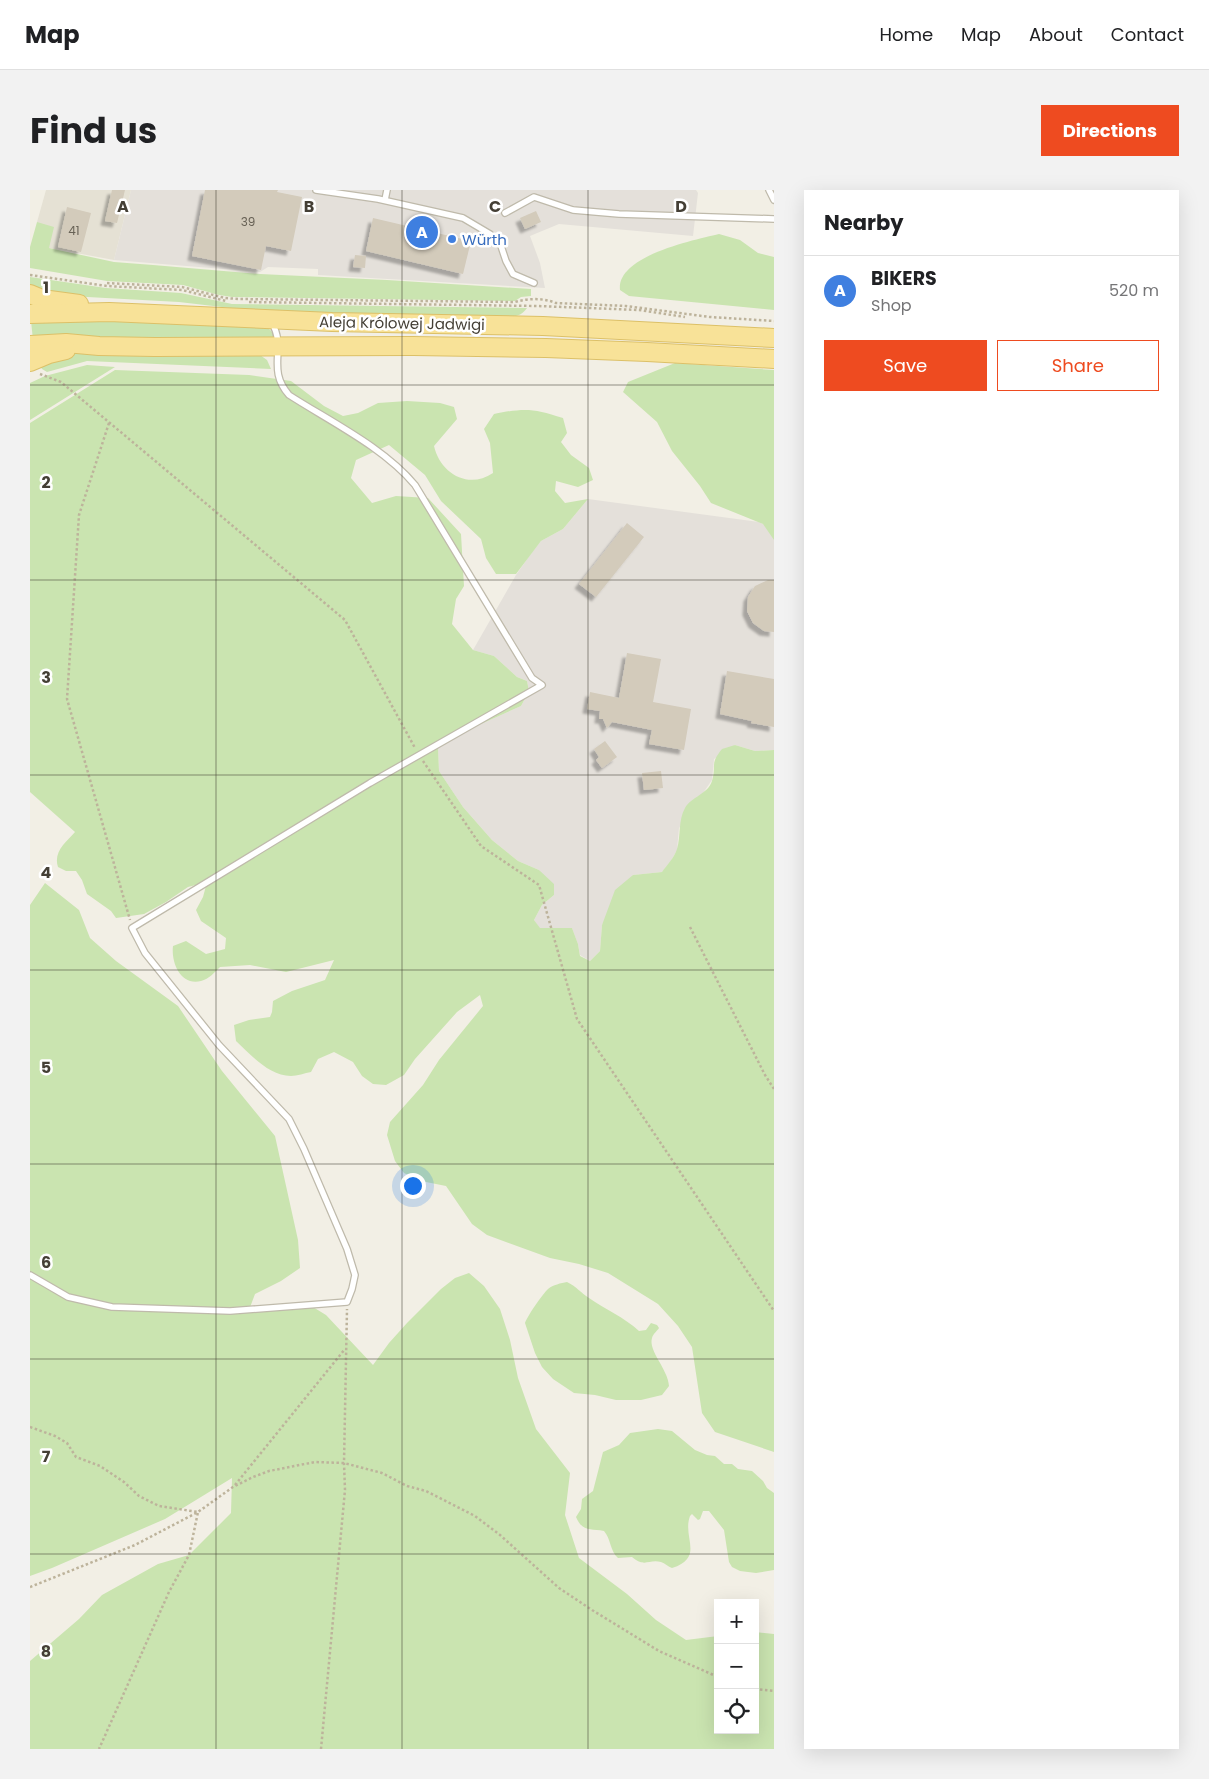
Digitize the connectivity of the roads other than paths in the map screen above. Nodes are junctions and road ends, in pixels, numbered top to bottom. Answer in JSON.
{"nodes":[{"id":1,"x":316,"y":190,"type":"edge"},
{"id":2,"x":387,"y":190,"type":"edge"},
{"id":3,"x":769,"y":190,"type":"edge"},
{"id":4,"x":384,"y":200,"type":"junction"},
{"id":5,"x":774,"y":200,"type":"edge"},
{"id":6,"x":505,"y":213,"type":"dead end"},
{"id":7,"x":774,"y":219,"type":"edge"},
{"id":8,"x":534,"y":283,"type":"dead end"},
{"id":9,"x":30,"y":294,"type":"edge"},
{"id":10,"x":109,"y":312,"type":"junction"},
{"id":11,"x":30,"y":314,"type":"edge"},
{"id":12,"x":269,"y":319,"type":"junction"},
{"id":13,"x":774,"y":338,"type":"edge"},
{"id":14,"x":30,"y":345,"type":"edge"},
{"id":15,"x":99,"y":346,"type":"junction"},
{"id":16,"x":278,"y":346,"type":"junction"},
{"id":17,"x":774,"y":359,"type":"edge"},
{"id":18,"x":35,"y":368,"type":"edge"},
{"id":19,"x":30,"y":1275,"type":"edge"}],
"edges":[{"from":1,"to":4,"type":"lane"},
{"from":2,"to":4,"type":"lane"},
{"from":3,"to":5,"type":"lane"},
{"from":4,"to":8,"type":"lane"},
{"from":6,"to":7,"type":"lane"},
{"from":9,"to":10,"type":"main road"},
{"from":10,"to":11,"type":"main road","name":"Aleja Królowej Jadwigi"},
{"from":10,"to":12,"type":"main road","name":"Aleja Królowej Jadwigi"},
{"from":12,"to":13,"type":"main road","name":"Aleja Królowej Jadwigi"},
{"from":12,"to":16,"type":"lane"},
{"from":14,"to":15,"type":"main road"},
{"from":15,"to":16,"type":"main road","name":"Aleja Królowej Jadwigi"},
{"from":15,"to":18,"type":"main road"},
{"from":16,"to":17,"type":"main road","name":"Aleja Królowej Jadwigi"},
{"from":16,"to":19,"type":"lane"}]}
